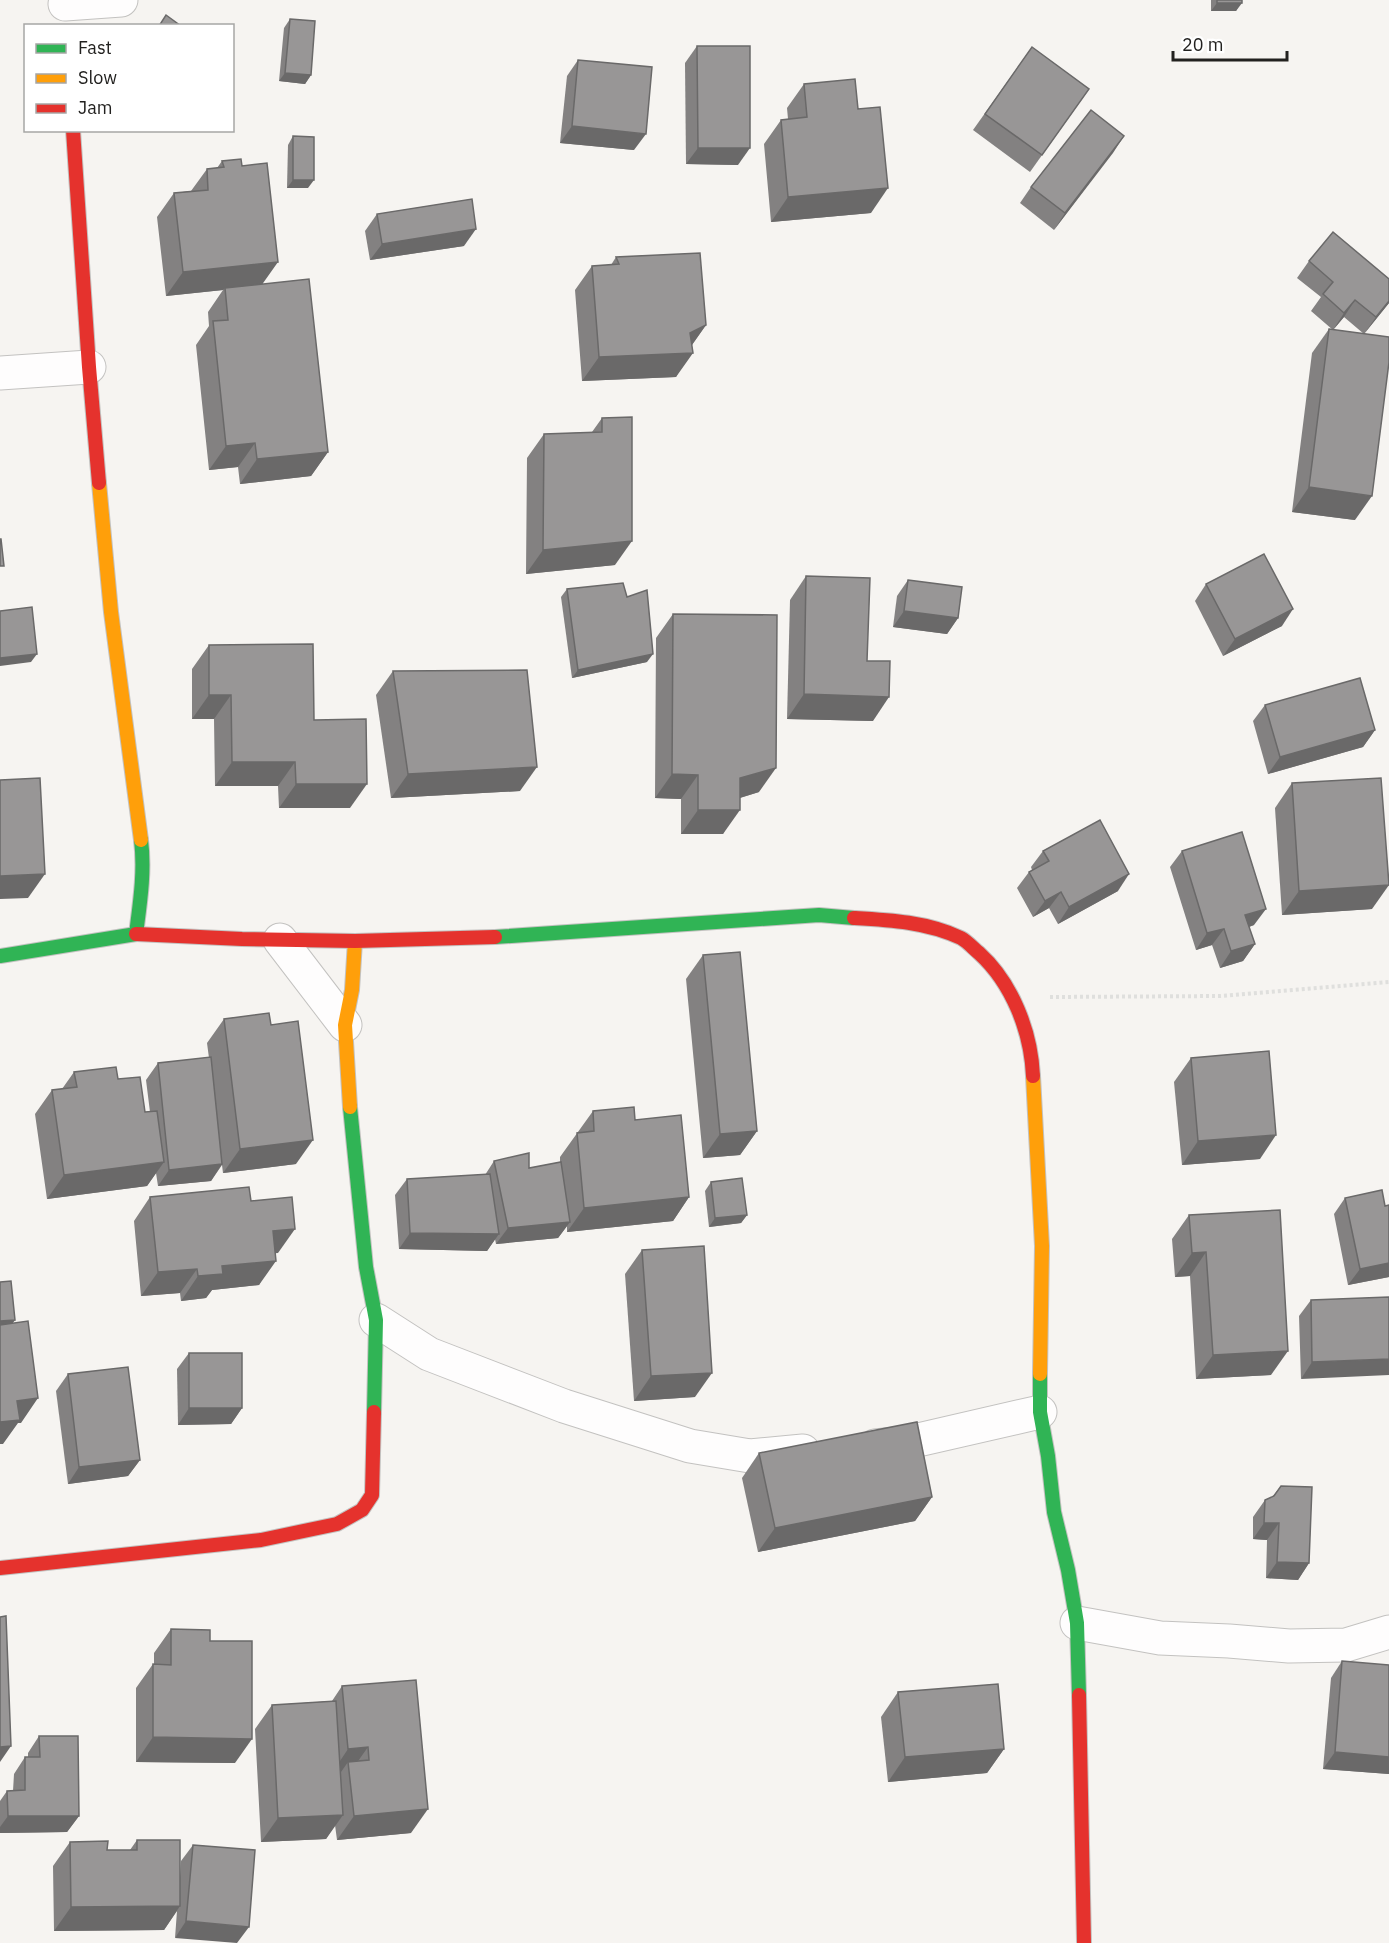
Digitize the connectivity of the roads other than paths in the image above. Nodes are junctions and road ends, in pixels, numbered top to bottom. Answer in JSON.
{"nodes":[{"id":1,"x":121,"y":0,"type":"edge"},
{"id":2,"x":65,"y":10,"type":"edge"},
{"id":3,"x":73,"y":132,"type":"edge"},
{"id":4,"x":89,"y":367,"type":"junction"},
{"id":5,"x":0,"y":373,"type":"edge"},
{"id":6,"x":136,"y":934,"type":"junction"},
{"id":7,"x":280,"y":940,"type":"junction"},
{"id":8,"x":355,"y":941,"type":"junction"},
{"id":9,"x":0,"y":956,"type":"edge"},
{"id":10,"x":345,"y":1025,"type":"junction"},
{"id":11,"x":375,"y":1320,"type":"junction"},
{"id":12,"x":1040,"y":1412,"type":"junction"},
{"id":13,"x":0,"y":1568,"type":"edge"},
{"id":14,"x":1077,"y":1623,"type":"junction"},
{"id":15,"x":1389,"y":1632,"type":"edge"},
{"id":16,"x":1084,"y":1943,"type":"edge"}],
"edges":[{"from":1,"to":2,"type":"street"},
{"from":3,"to":4,"type":"street"},
{"from":4,"to":5,"type":"street"},
{"from":4,"to":6,"type":"street"},
{"from":6,"to":7,"type":"street"},
{"from":6,"to":9,"type":"street"},
{"from":7,"to":8,"type":"street"},
{"from":7,"to":10,"type":"street"},
{"from":8,"to":10,"type":"street"},
{"from":8,"to":12,"type":"street"},
{"from":10,"to":11,"type":"street"},
{"from":11,"to":12,"type":"street"},
{"from":11,"to":13,"type":"street"},
{"from":12,"to":14,"type":"street"},
{"from":14,"to":15,"type":"street"},
{"from":14,"to":16,"type":"street"}]}
